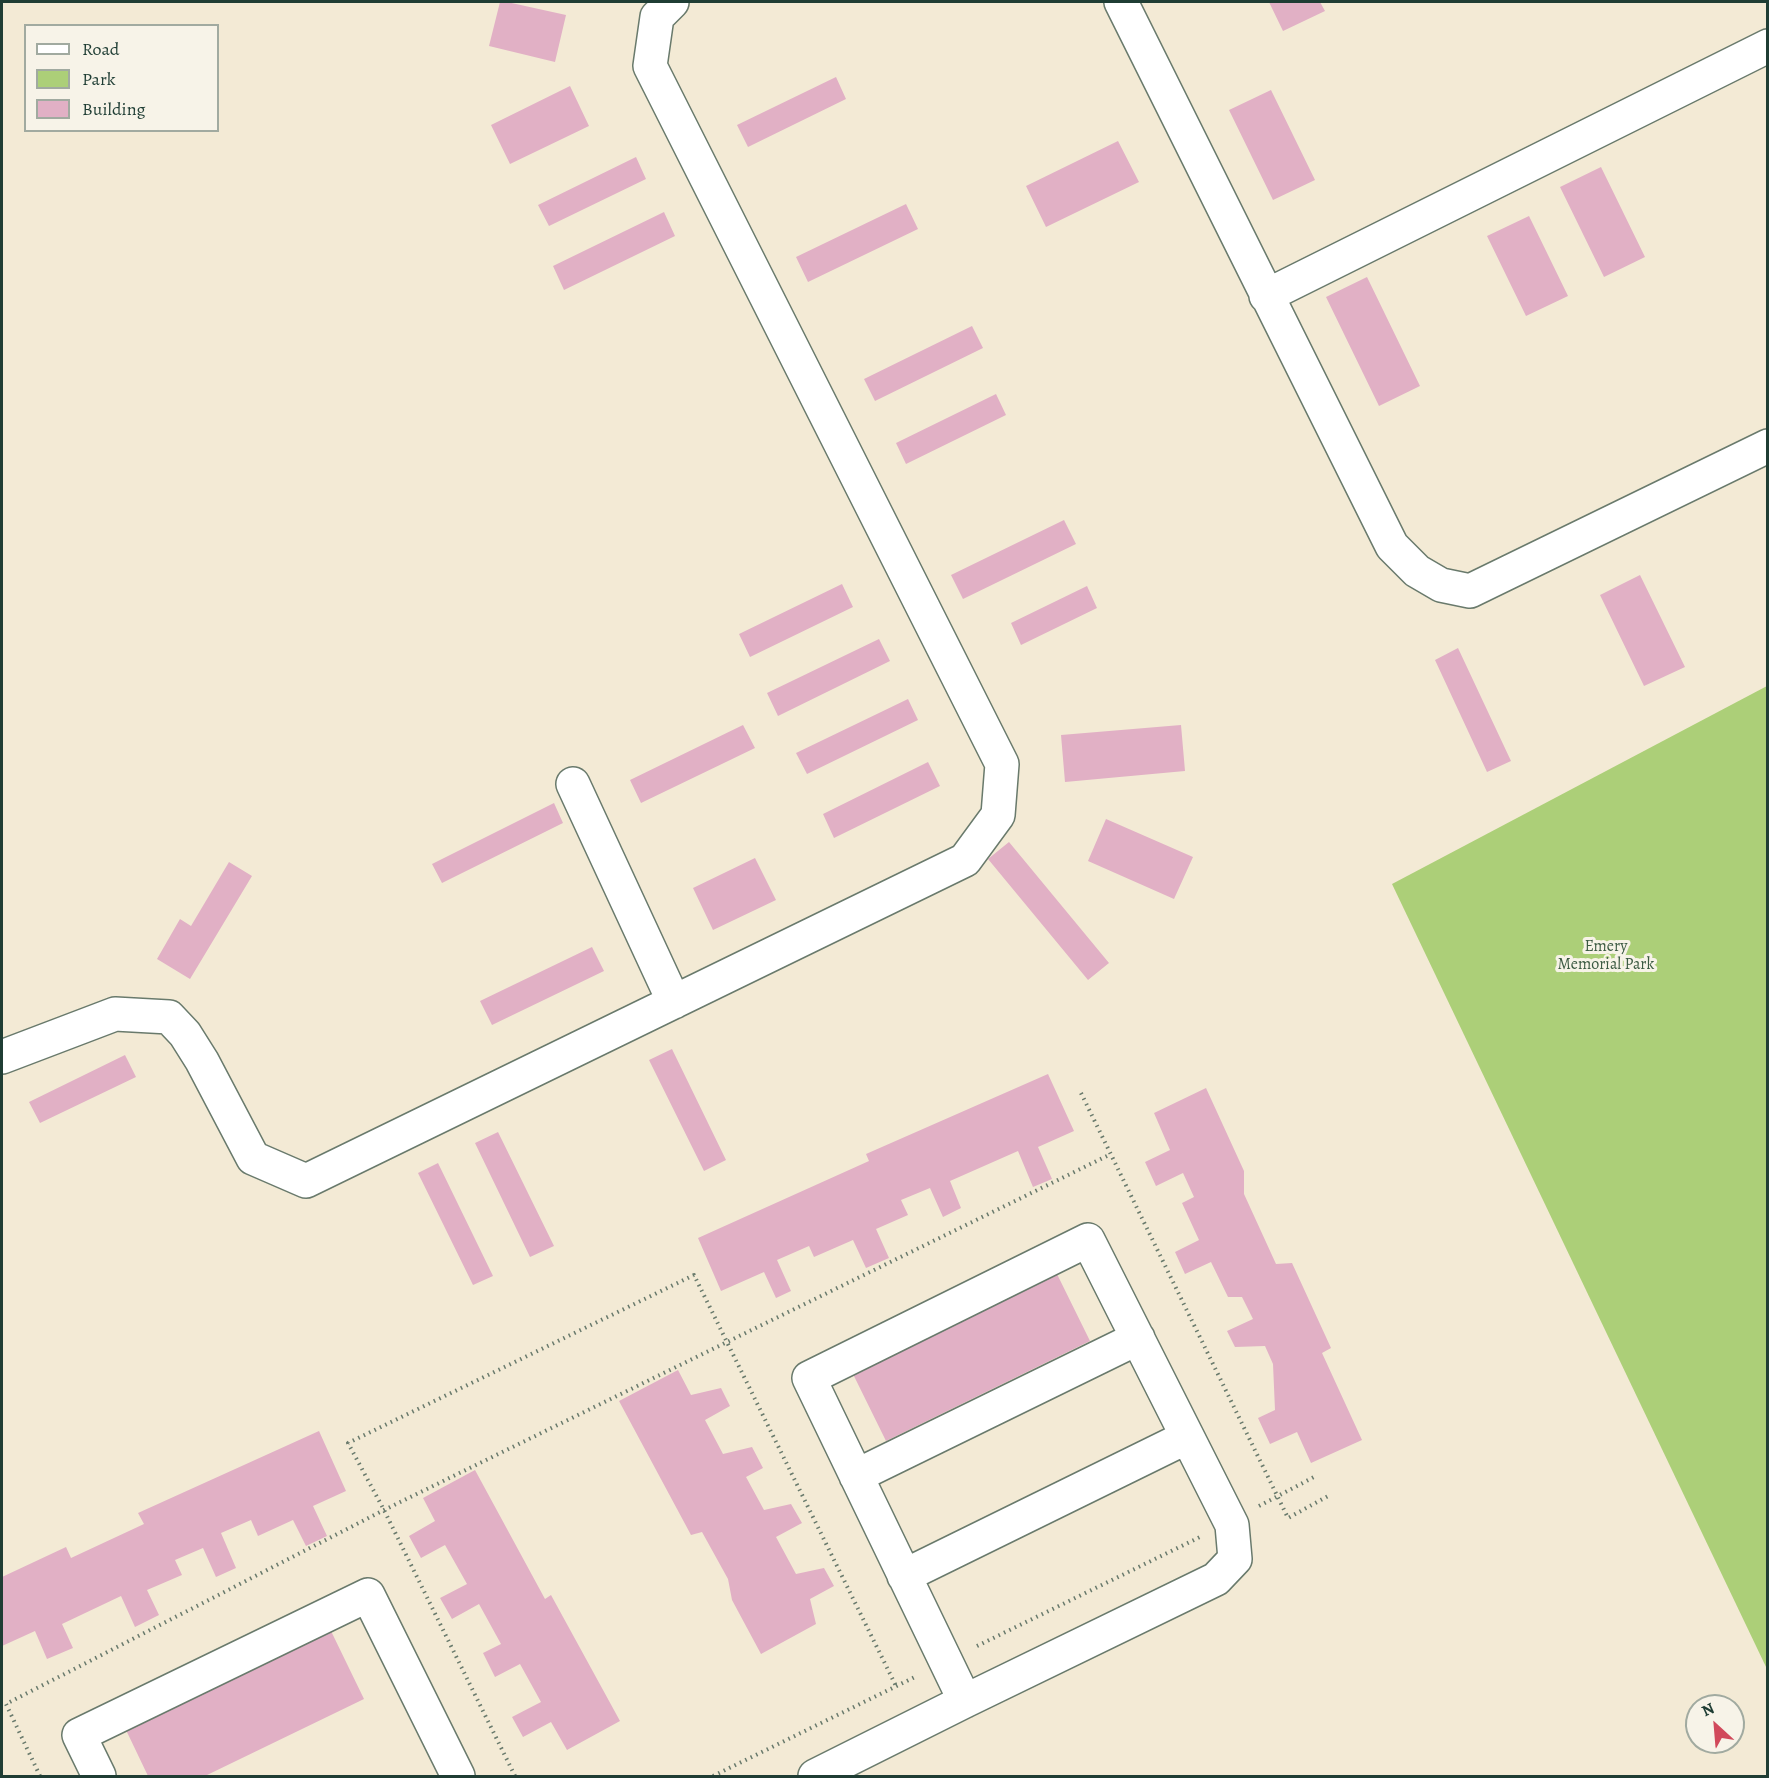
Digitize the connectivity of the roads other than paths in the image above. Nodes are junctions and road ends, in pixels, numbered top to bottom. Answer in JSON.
{"nodes":[{"id":1,"x":672,"y":2,"type":"edge"},
{"id":2,"x":1121,"y":2,"type":"edge"},
{"id":3,"x":1767,"y":46,"type":"edge"},
{"id":4,"x":1266,"y":296,"type":"junction"},
{"id":5,"x":1767,"y":446,"type":"edge"},
{"id":6,"x":573,"y":784,"type":"dead end"},
{"id":7,"x":675,"y":1002,"type":"junction"},
{"id":8,"x":2,"y":1057,"type":"edge"},
{"id":9,"x":1138,"y":1338,"type":"junction"},
{"id":10,"x":1187,"y":1437,"type":"junction"},
{"id":11,"x":856,"y":1476,"type":"junction"},
{"id":12,"x":904,"y":1576,"type":"junction"},
{"id":13,"x":964,"y":1701,"type":"junction"},
{"id":14,"x":99,"y":1776,"type":"edge"},
{"id":15,"x":458,"y":1776,"type":"edge"},
{"id":16,"x":815,"y":1776,"type":"edge"}],
"edges":[{"from":1,"to":7,"type":"lane"},
{"from":2,"to":4,"type":"lane"},
{"from":3,"to":4,"type":"lane"},
{"from":4,"to":5,"type":"lane"},
{"from":6,"to":7,"type":"lane"},
{"from":7,"to":8,"type":"lane"},
{"from":9,"to":10,"type":"lane"},
{"from":9,"to":11,"type":"lane"},
{"from":9,"to":11,"type":"lane"},
{"from":10,"to":12,"type":"lane"},
{"from":10,"to":13,"type":"lane"},
{"from":11,"to":12,"type":"lane"},
{"from":12,"to":13,"type":"lane"},
{"from":13,"to":16,"type":"lane"},
{"from":14,"to":15,"type":"lane"}]}
